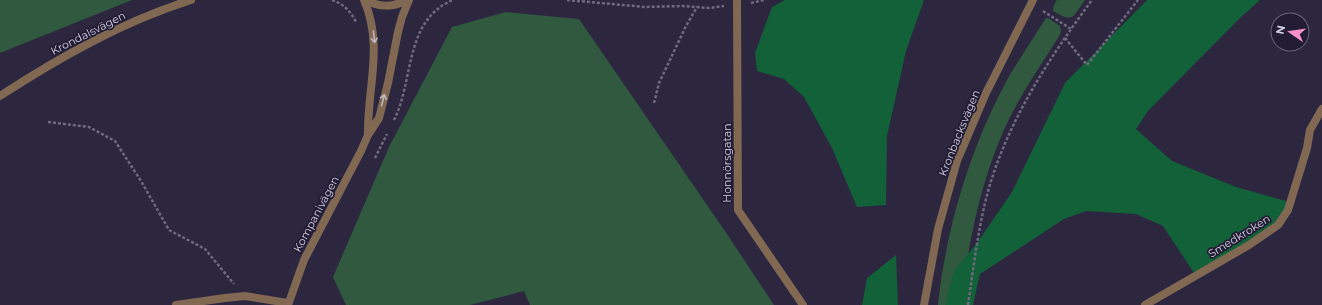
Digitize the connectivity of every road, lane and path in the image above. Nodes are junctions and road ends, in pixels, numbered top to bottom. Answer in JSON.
{"nodes":[{"id":1,"x":191,"y":0,"type":"edge"},
{"id":2,"x":332,"y":0,"type":"edge"},
{"id":3,"x":365,"y":0,"type":"edge"},
{"id":4,"x":406,"y":0,"type":"edge"},
{"id":5,"x":409,"y":0,"type":"edge"},
{"id":6,"x":567,"y":0,"type":"edge"},
{"id":7,"x":764,"y":0,"type":"edge"},
{"id":8,"x":1092,"y":0,"type":"edge"},
{"id":9,"x":1138,"y":0,"type":"edge"},
{"id":10,"x":737,"y":2,"type":"edge"},
{"id":11,"x":1032,"y":2,"type":"edge"},
{"id":12,"x":697,"y":7,"type":"junction"},
{"id":13,"x":356,"y":24,"type":"dead end"},
{"id":14,"x":1071,"y":29,"type":"junction"},
{"id":15,"x":1065,"y":38,"type":"junction"},
{"id":16,"x":0,"y":96,"type":"edge"},
{"id":17,"x":654,"y":103,"type":"dead end"},
{"id":18,"x":1322,"y":109,"type":"edge"},
{"id":19,"x":48,"y":122,"type":"dead end"},
{"id":20,"x":368,"y":135,"type":"junction"},
{"id":21,"x":245,"y":296,"type":"junction"},
{"id":22,"x":288,"y":304,"type":"edge"},
{"id":23,"x":176,"y":305,"type":"edge"},
{"id":24,"x":803,"y":305,"type":"edge"},
{"id":25,"x":924,"y":305,"type":"edge"},
{"id":26,"x":968,"y":305,"type":"edge"},
{"id":27,"x":1145,"y":305,"type":"edge"}],
"edges":[{"from":1,"to":16,"type":"street","name":"Krondalsvägen"},
{"from":2,"to":13,"type":"path"},
{"from":3,"to":4,"type":"street"},
{"from":3,"to":20,"type":"street","name":"Kompanivägen","one_way":true},
{"from":20,"to":5,"type":"street","name":"Kompanivägen","one_way":true},
{"from":6,"to":12,"type":"path"},
{"from":7,"to":10,"type":"path"},
{"from":8,"to":14,"type":"path"},
{"from":9,"to":15,"type":"path"},
{"from":10,"to":12,"type":"path"},
{"from":10,"to":24,"type":"street","name":"Honnörsgatan"},
{"from":11,"to":14,"type":"path"},
{"from":11,"to":25,"type":"street","name":"Kronbacksvägen"},
{"from":12,"to":17,"type":"path"},
{"from":14,"to":15,"type":"path"},
{"from":15,"to":26,"type":"path"},
{"from":18,"to":27,"type":"street","name":"Smedkroken"},
{"from":19,"to":21,"type":"path"},
{"from":20,"to":22,"type":"street","name":"Kompanivägen"},
{"from":21,"to":22,"type":"street"},
{"from":21,"to":23,"type":"street"}]}
